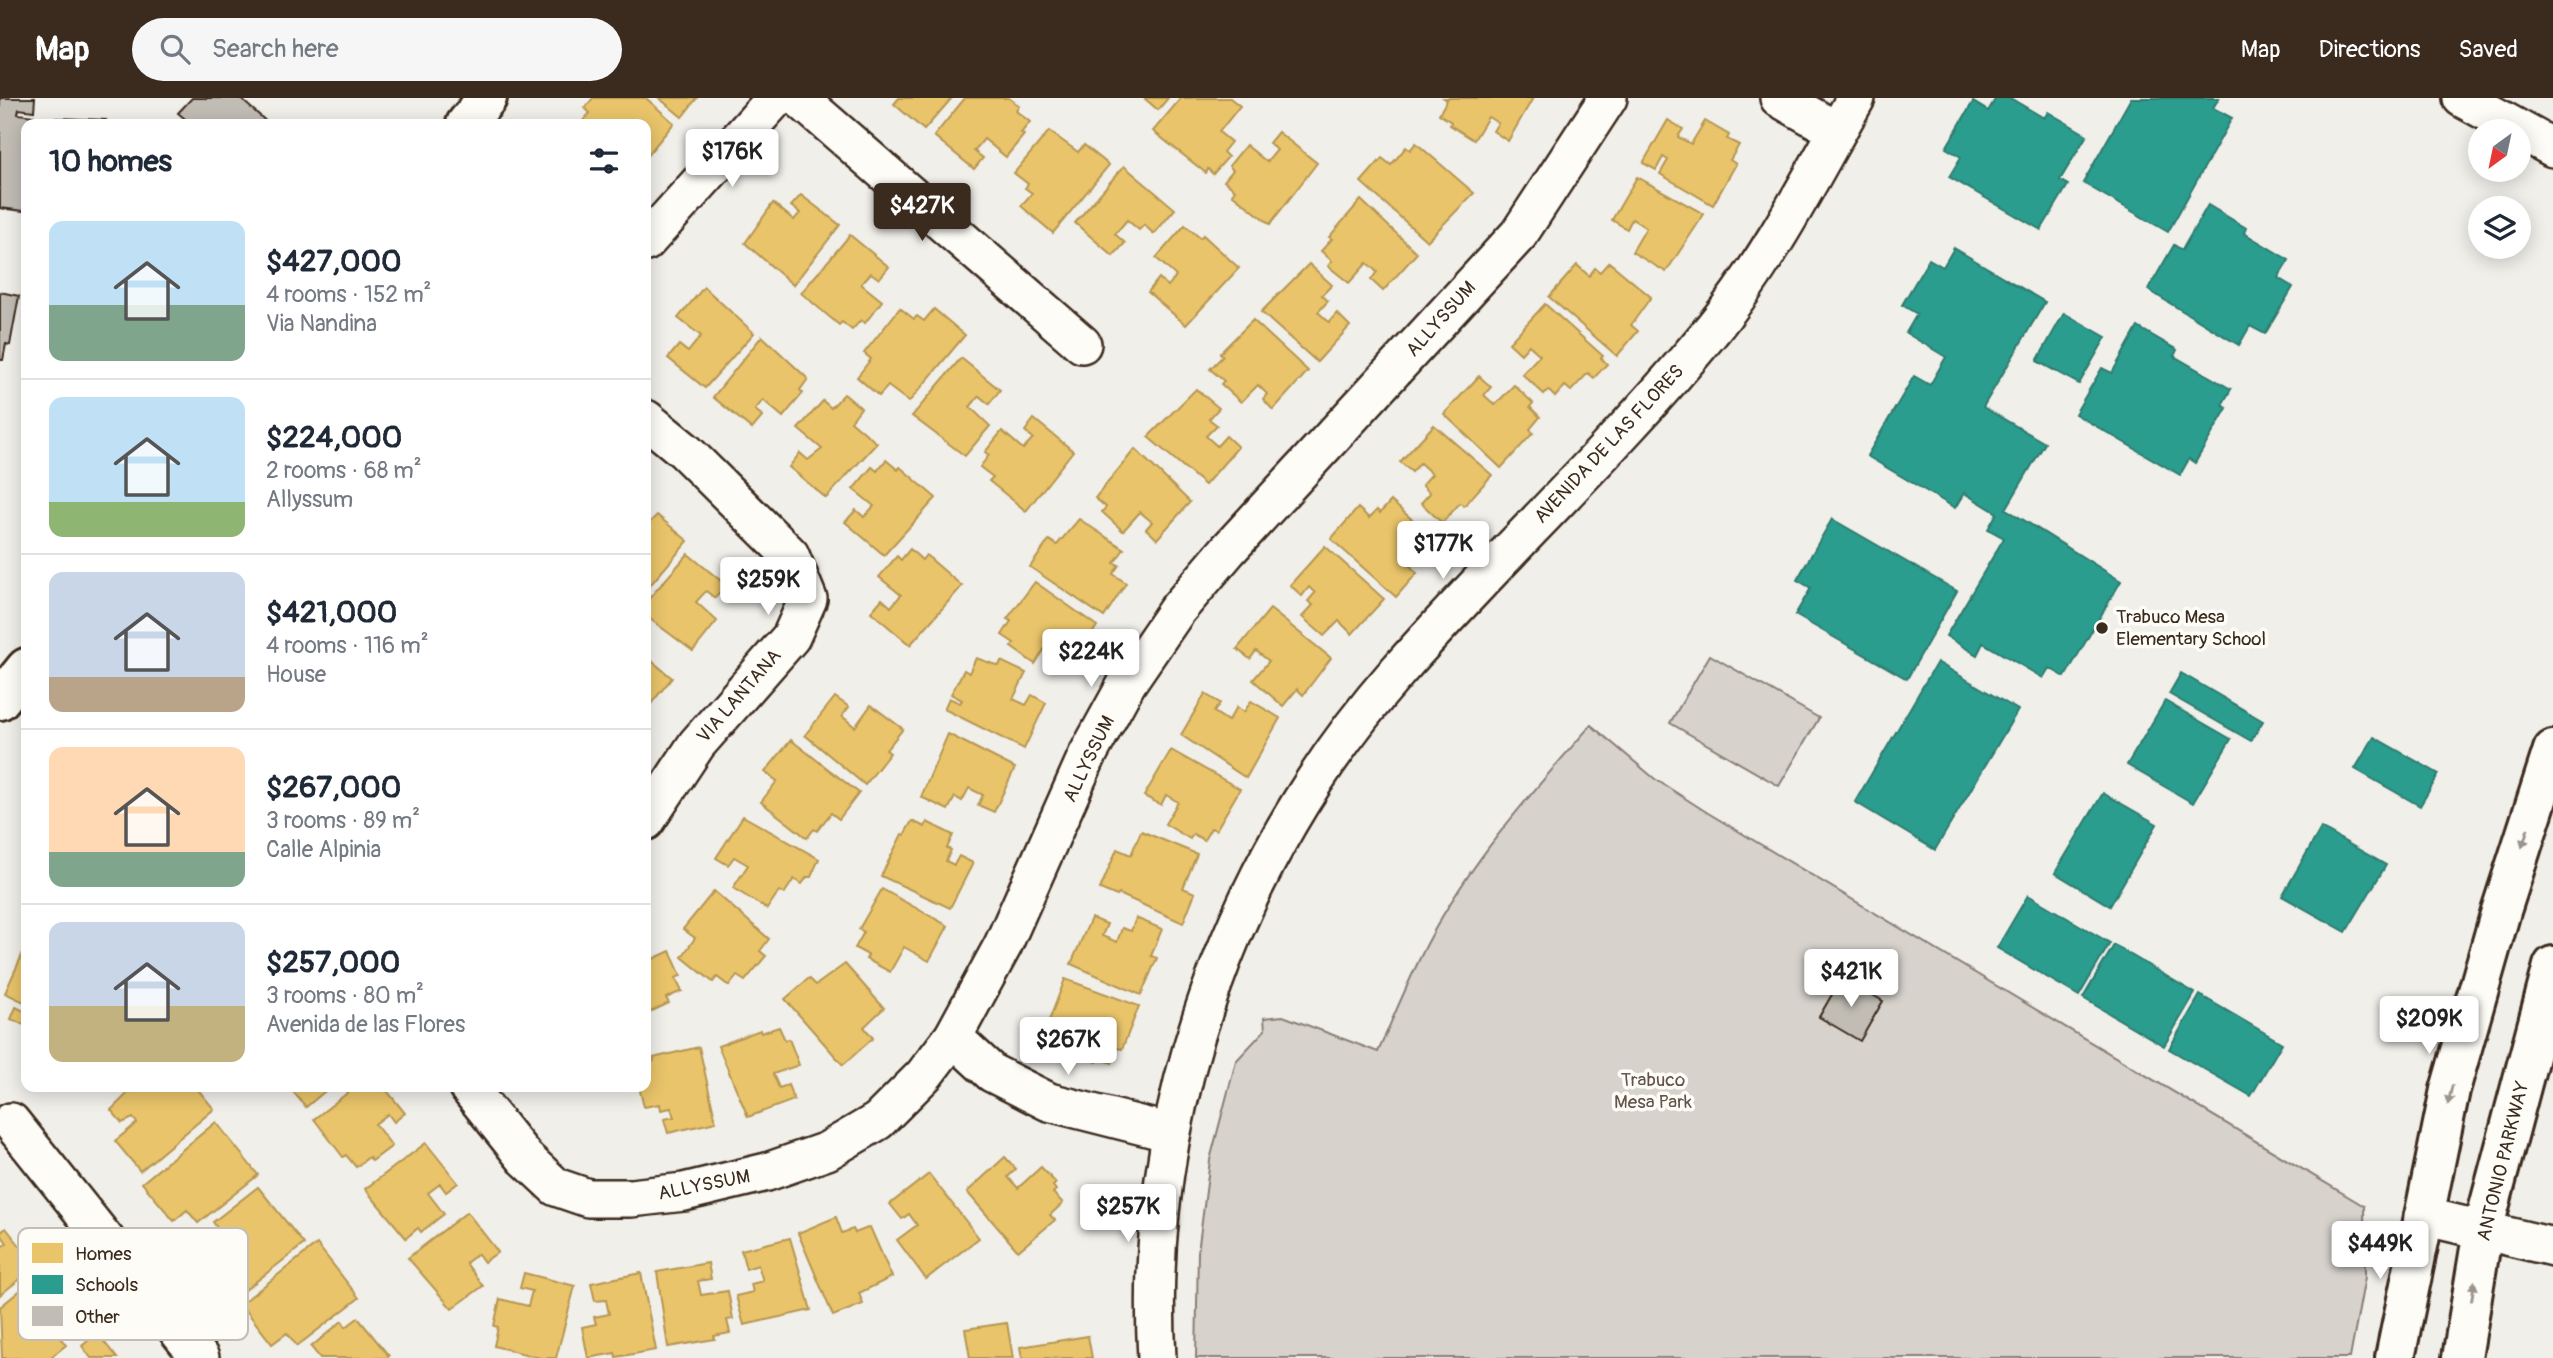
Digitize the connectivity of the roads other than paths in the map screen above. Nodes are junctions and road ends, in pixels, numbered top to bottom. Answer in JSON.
{"nodes":[{"id":1,"x":487,"y":98,"type":"edge"},
{"id":2,"x":776,"y":98,"type":"edge"},
{"id":3,"x":799,"y":98,"type":"edge"},
{"id":4,"x":1608,"y":98,"type":"edge"},
{"id":5,"x":1779,"y":98,"type":"edge"},
{"id":6,"x":1856,"y":98,"type":"edge"},
{"id":7,"x":2462,"y":98,"type":"edge"},
{"id":8,"x":470,"y":119,"type":"edge"},
{"id":9,"x":1837,"y":131,"type":"junction"},
{"id":10,"x":2553,"y":148,"type":"edge"},
{"id":11,"x":651,"y":236,"type":"edge"},
{"id":12,"x":1082,"y":344,"type":"dead end"},
{"id":13,"x":651,"y":423,"type":"edge"},
{"id":14,"x":21,"y":674,"type":"edge"},
{"id":15,"x":0,"y":700,"type":"edge"},
{"id":16,"x":2553,"y":750,"type":"edge"},
{"id":17,"x":651,"y":813,"type":"edge"},
{"id":18,"x":2553,"y":966,"type":"edge"},
{"id":19,"x":953,"y":1037,"type":"junction"},
{"id":20,"x":471,"y":1092,"type":"edge"},
{"id":21,"x":11,"y":1122,"type":"dead end"},
{"id":22,"x":1171,"y":1133,"type":"junction"},
{"id":23,"x":2423,"y":1216,"type":"junction"},
{"id":24,"x":96,"y":1228,"type":"edge"},
{"id":25,"x":2483,"y":1230,"type":"junction"},
{"id":26,"x":2553,"y":1247,"type":"edge"},
{"id":27,"x":186,"y":1340,"type":"edge"},
{"id":28,"x":200,"y":1358,"type":"edge"},
{"id":29,"x":1157,"y":1358,"type":"edge"},
{"id":30,"x":2395,"y":1358,"type":"edge"},
{"id":31,"x":2462,"y":1358,"type":"edge"}],
"edges":[{"from":1,"to":8,"type":"main road"},
{"from":2,"to":11,"type":"street"},
{"from":3,"to":12,"type":"street"},
{"from":4,"to":19,"type":"street","name":"ALLYSSUM"},
{"from":5,"to":9,"type":"street"},
{"from":6,"to":9,"type":"street","name":"AVENIDA DE LAS FLORES"},
{"from":7,"to":10,"type":"street"},
{"from":9,"to":22,"type":"street","name":"AVENIDA DE LAS FLORES"},
{"from":13,"to":17,"type":"street","name":"VIA LANTANA"},
{"from":14,"to":15,"type":"main road"},
{"from":16,"to":23,"type":"main road","one_way":true},
{"from":18,"to":25,"type":"main road","name":"ANTONIO PARKWAY"},
{"from":19,"to":20,"type":"street","name":"ALLYSSUM"},
{"from":19,"to":22,"type":"street"},
{"from":21,"to":24,"type":"street"},
{"from":22,"to":29,"type":"street","name":"AVENIDA DE LAS FLORES"},
{"from":23,"to":25,"type":"street"},
{"from":23,"to":30,"type":"main road"},
{"from":25,"to":26,"type":"street"},
{"from":31,"to":25,"type":"main road","name":"ANTONIO PARKWAY","one_way":true},
{"from":27,"to":28,"type":"street"}]}
